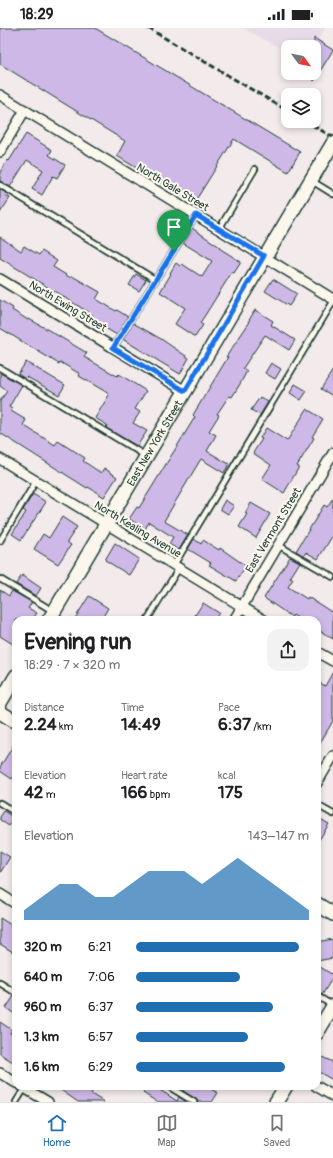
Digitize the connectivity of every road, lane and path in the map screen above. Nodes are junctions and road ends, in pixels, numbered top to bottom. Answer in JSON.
{"nodes":[{"id":1,"x":0,"y":95,"type":"edge"},
{"id":2,"x":25,"y":110,"type":"junction"},
{"id":3,"x":333,"y":143,"type":"edge"},
{"id":4,"x":0,"y":152,"type":"edge"},
{"id":5,"x":255,"y":169,"type":"dead end"},
{"id":6,"x":310,"y":180,"type":"junction"},
{"id":7,"x":0,"y":185,"type":"edge"},
{"id":8,"x":333,"y":194,"type":"edge"},
{"id":9,"x":196,"y":215,"type":"junction"},
{"id":10,"x":219,"y":229,"type":"junction"},
{"id":11,"x":264,"y":256,"type":"junction"},
{"id":12,"x":0,"y":279,"type":"edge"},
{"id":13,"x":156,"y":280,"type":"junction"},
{"id":14,"x":333,"y":299,"type":"edge"},
{"id":15,"x":333,"y":302,"type":"edge"},
{"id":16,"x":113,"y":348,"type":"junction"},
{"id":17,"x":0,"y":368,"type":"edge"},
{"id":18,"x":185,"y":391,"type":"junction"},
{"id":19,"x":333,"y":453,"type":"edge"},
{"id":20,"x":146,"y":456,"type":"junction"},
{"id":21,"x":0,"y":459,"type":"edge"},
{"id":22,"x":37,"y":481,"type":"junction"},
{"id":23,"x":106,"y":524,"type":"junction"},
{"id":24,"x":0,"y":542,"type":"edge"},
{"id":25,"x":278,"y":545,"type":"junction"},
{"id":26,"x":177,"y":567,"type":"junction"},
{"id":27,"x":333,"y":577,"type":"edge"},
{"id":28,"x":0,"y":579,"type":"edge"},
{"id":29,"x":242,"y":607,"type":"junction"},
{"id":30,"x":52,"y":616,"type":"edge"},
{"id":31,"x":149,"y":616,"type":"edge"},
{"id":32,"x":236,"y":616,"type":"edge"},
{"id":33,"x":257,"y":616,"type":"edge"},
{"id":34,"x":321,"y":654,"type":"edge"},
{"id":35,"x":333,"y":661,"type":"edge"},
{"id":36,"x":12,"y":683,"type":"edge"},
{"id":37,"x":0,"y":703,"type":"edge"},
{"id":38,"x":0,"y":712,"type":"edge"},
{"id":39,"x":12,"y":720,"type":"edge"},
{"id":40,"x":333,"y":756,"type":"edge"},
{"id":41,"x":321,"y":776,"type":"edge"},
{"id":42,"x":0,"y":803,"type":"edge"},
{"id":43,"x":321,"y":807,"type":"edge"},
{"id":44,"x":12,"y":810,"type":"edge"},
{"id":45,"x":333,"y":814,"type":"edge"},
{"id":46,"x":0,"y":894,"type":"edge"},
{"id":47,"x":12,"y":902,"type":"edge"},
{"id":48,"x":321,"y":906,"type":"edge"},
{"id":49,"x":333,"y":914,"type":"edge"},
{"id":50,"x":0,"y":983,"type":"edge"},
{"id":51,"x":12,"y":990,"type":"edge"},
{"id":52,"x":321,"y":998,"type":"edge"},
{"id":53,"x":333,"y":1006,"type":"edge"},
{"id":54,"x":321,"y":1026,"type":"edge"},
{"id":55,"x":0,"y":1073,"type":"edge"},
{"id":56,"x":12,"y":1080,"type":"edge"},
{"id":57,"x":321,"y":1089,"type":"edge"},
{"id":58,"x":22,"y":1090,"type":"edge"},
{"id":59,"x":29,"y":1090,"type":"edge"},
{"id":60,"x":174,"y":1090,"type":"edge"},
{"id":61,"x":284,"y":1090,"type":"edge"},
{"id":62,"x":333,"y":1096,"type":"edge"},
{"id":63,"x":16,"y":1102,"type":"edge"},
{"id":64,"x":48,"y":1102,"type":"edge"},
{"id":65,"x":194,"y":1102,"type":"edge"},
{"id":66,"x":276,"y":1102,"type":"edge"}],
"edges":[{"from":1,"to":2,"type":"street","name":"North Gale Street"},
{"from":2,"to":4,"type":"street"},
{"from":2,"to":9,"type":"street","name":"North Gale Street"},
{"from":3,"to":6,"type":"main road","name":"East New York Street"},
{"from":5,"to":10,"type":"lane"},
{"from":6,"to":8,"type":"lane"},
{"from":6,"to":11,"type":"main road","name":"East New York Street"},
{"from":7,"to":13,"type":"lane"},
{"from":9,"to":10,"type":"street","name":"North Gale Street"},
{"from":9,"to":13,"type":"lane"},
{"from":10,"to":11,"type":"street","name":"North Gale Street"},
{"from":11,"to":14,"type":"street","name":"North Gale Street"},
{"from":11,"to":18,"type":"main road","name":"East New York Street"},
{"from":12,"to":16,"type":"street","name":"North Ewing Street"},
{"from":13,"to":16,"type":"lane"},
{"from":15,"to":26,"type":"lane"},
{"from":16,"to":18,"type":"street","name":"North Ewing Street"},
{"from":17,"to":20,"type":"lane"},
{"from":18,"to":20,"type":"main road","name":"East New York Street"},
{"from":19,"to":25,"type":"street","name":"East Vermont Street"},
{"from":20,"to":23,"type":"main road","name":"East New York Street"},
{"from":21,"to":22,"type":"street","name":"North Kealing Avenue"},
{"from":22,"to":23,"type":"street","name":"North Kealing Avenue"},
{"from":22,"to":24,"type":"lane"},
{"from":23,"to":26,"type":"street","name":"North Kealing Avenue"},
{"from":23,"to":30,"type":"main road","name":"East New York Street"},
{"from":25,"to":27,"type":"lane"},
{"from":25,"to":29,"type":"street","name":"East Vermont Street"},
{"from":26,"to":29,"type":"street","name":"North Kealing Avenue"},
{"from":26,"to":31,"type":"lane"},
{"from":28,"to":30,"type":"lane"},
{"from":29,"to":32,"type":"street","name":"East Vermont Street"},
{"from":29,"to":33,"type":"street","name":"North Kealing Avenue"},
{"from":34,"to":35,"type":"street"},
{"from":36,"to":37,"type":"main road"},
{"from":38,"to":39,"type":"main road"},
{"from":40,"to":41,"type":"street"},
{"from":42,"to":44,"type":"lane"},
{"from":43,"to":45,"type":"lane"},
{"from":46,"to":47,"type":"street"},
{"from":48,"to":49,"type":"main road"},
{"from":50,"to":51,"type":"lane"},
{"from":52,"to":53,"type":"lane"},
{"from":53,"to":54,"type":"main road"},
{"from":55,"to":56,"type":"street"},
{"from":57,"to":62,"type":"street"},
{"from":58,"to":63,"type":"lane"},
{"from":59,"to":64,"type":"street"},
{"from":60,"to":65,"type":"lane"},
{"from":61,"to":66,"type":"main road"}]}
